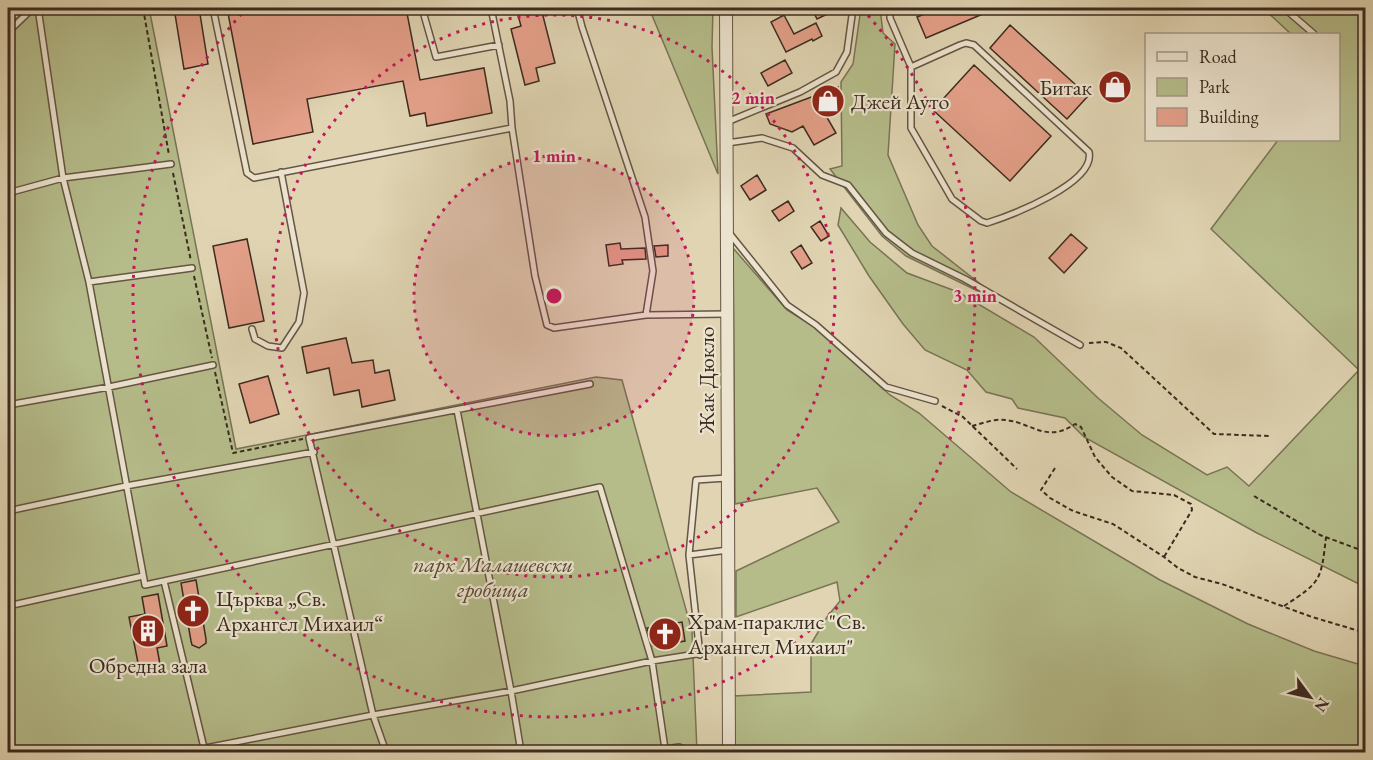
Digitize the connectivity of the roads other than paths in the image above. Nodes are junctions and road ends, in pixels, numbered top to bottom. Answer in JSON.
{"nodes":[{"id":1,"x":35,"y":8,"type":"edge"},
{"id":2,"x":213,"y":8,"type":"edge"},
{"id":3,"x":422,"y":8,"type":"edge"},
{"id":4,"x":491,"y":8,"type":"edge"},
{"id":5,"x":577,"y":8,"type":"edge"},
{"id":6,"x":726,"y":8,"type":"edge"},
{"id":7,"x":853,"y":8,"type":"edge"},
{"id":8,"x":890,"y":8,"type":"edge"},
{"id":9,"x":1284,"y":8,"type":"edge"},
{"id":10,"x":8,"y":32,"type":"edge"},
{"id":11,"x":1313,"y":33,"type":"edge"},
{"id":12,"x":499,"y":45,"type":"junction"},
{"id":13,"x":911,"y":67,"type":"junction"},
{"id":14,"x":727,"y":122,"type":"junction"},
{"id":15,"x":512,"y":128,"type":"junction"},
{"id":16,"x":727,"y":143,"type":"junction"},
{"id":17,"x":171,"y":164,"type":"road end"},
{"id":18,"x":280,"y":172,"type":"junction"},
{"id":19,"x":63,"y":178,"type":"junction"},
{"id":20,"x":8,"y":193,"type":"edge"},
{"id":21,"x":727,"y":230,"type":"junction"},
{"id":22,"x":192,"y":268,"type":"road end"},
{"id":23,"x":89,"y":282,"type":"junction"},
{"id":24,"x":727,"y":314,"type":"junction"},
{"id":25,"x":646,"y":315,"type":"junction"},
{"id":26,"x":252,"y":329,"type":"dead end"},
{"id":27,"x":1080,"y":345,"type":"road end"},
{"id":28,"x":213,"y":365,"type":"road end"},
{"id":29,"x":590,"y":384,"type":"dead end"},
{"id":30,"x":109,"y":387,"type":"junction"},
{"id":31,"x":934,"y":401,"type":"road end"},
{"id":32,"x":8,"y":405,"type":"edge"},
{"id":33,"x":457,"y":410,"type":"junction"},
{"id":34,"x":314,"y":452,"type":"junction"},
{"id":35,"x":728,"y":478,"type":"junction"},
{"id":36,"x":126,"y":486,"type":"junction"},
{"id":37,"x":8,"y":511,"type":"edge"},
{"id":38,"x":477,"y":512,"type":"junction"},
{"id":39,"x":335,"y":545,"type":"junction"},
{"id":40,"x":728,"y":550,"type":"junction"},
{"id":41,"x":689,"y":555,"type":"junction"},
{"id":42,"x":143,"y":576,"type":"junction"},
{"id":43,"x":164,"y":581,"type":"junction"},
{"id":44,"x":8,"y":606,"type":"edge"},
{"id":45,"x":728,"y":649,"type":"junction"},
{"id":46,"x":700,"y":655,"type":"junction"},
{"id":47,"x":652,"y":661,"type":"junction"},
{"id":48,"x":511,"y":691,"type":"junction"},
{"id":49,"x":373,"y":715,"type":"junction"},
{"id":50,"x":665,"y":749,"type":"junction"},
{"id":51,"x":205,"y":750,"type":"edge"},
{"id":52,"x":185,"y":753,"type":"edge"},
{"id":53,"x":386,"y":753,"type":"edge"},
{"id":54,"x":521,"y":753,"type":"edge"},
{"id":55,"x":646,"y":753,"type":"edge"},
{"id":56,"x":690,"y":753,"type":"edge"},
{"id":57,"x":729,"y":753,"type":"edge"}],
"edges":[{"from":1,"to":10,"type":"lane"},
{"from":1,"to":19,"type":"lane"},
{"from":2,"to":18,"type":"lane"},
{"from":3,"to":12,"type":"lane"},
{"from":4,"to":12,"type":"lane"},
{"from":5,"to":25,"type":"lane"},
{"from":6,"to":14,"type":"street","name":"Жак Дюкло"},
{"from":7,"to":14,"type":"lane"},
{"from":8,"to":13,"type":"lane"},
{"from":9,"to":11,"type":"lane"},
{"from":12,"to":15,"type":"lane"},
{"from":13,"to":13,"type":"lane"},
{"from":14,"to":16,"type":"street","name":"Жак Дюкло"},
{"from":15,"to":18,"type":"lane"},
{"from":15,"to":25,"type":"lane"},
{"from":16,"to":21,"type":"street","name":"Жак Дюкло"},
{"from":16,"to":27,"type":"lane"},
{"from":17,"to":19,"type":"lane"},
{"from":18,"to":26,"type":"lane"},
{"from":19,"to":20,"type":"lane"},
{"from":19,"to":23,"type":"lane"},
{"from":21,"to":24,"type":"street","name":"Жак Дюкло"},
{"from":21,"to":31,"type":"lane"},
{"from":22,"to":23,"type":"lane"},
{"from":23,"to":30,"type":"lane"},
{"from":24,"to":25,"type":"lane"},
{"from":24,"to":35,"type":"street","name":"Жак Дюкло"},
{"from":28,"to":30,"type":"lane"},
{"from":29,"to":33,"type":"lane"},
{"from":30,"to":32,"type":"lane"},
{"from":30,"to":36,"type":"lane"},
{"from":33,"to":34,"type":"lane"},
{"from":33,"to":38,"type":"lane"},
{"from":34,"to":36,"type":"lane"},
{"from":34,"to":39,"type":"lane"},
{"from":35,"to":40,"type":"street","name":"Жак Дюкло"},
{"from":35,"to":41,"type":"lane"},
{"from":36,"to":37,"type":"lane"},
{"from":36,"to":42,"type":"lane"},
{"from":38,"to":39,"type":"lane"},
{"from":38,"to":47,"type":"lane"},
{"from":38,"to":48,"type":"lane"},
{"from":39,"to":43,"type":"lane"},
{"from":39,"to":49,"type":"lane"},
{"from":40,"to":41,"type":"lane"},
{"from":40,"to":45,"type":"street","name":"Жак Дюкло"},
{"from":41,"to":46,"type":"lane"},
{"from":42,"to":43,"type":"lane"},
{"from":42,"to":44,"type":"lane"},
{"from":43,"to":51,"type":"lane"},
{"from":45,"to":46,"type":"lane"},
{"from":45,"to":57,"type":"street","name":"Жак Дюкло"},
{"from":46,"to":47,"type":"lane"},
{"from":47,"to":48,"type":"lane"},
{"from":47,"to":50,"type":"lane"},
{"from":48,"to":49,"type":"lane"},
{"from":48,"to":54,"type":"lane"},
{"from":49,"to":51,"type":"lane"},
{"from":49,"to":53,"type":"lane"},
{"from":50,"to":55,"type":"lane"},
{"from":50,"to":56,"type":"lane"},
{"from":51,"to":52,"type":"lane"}]}
